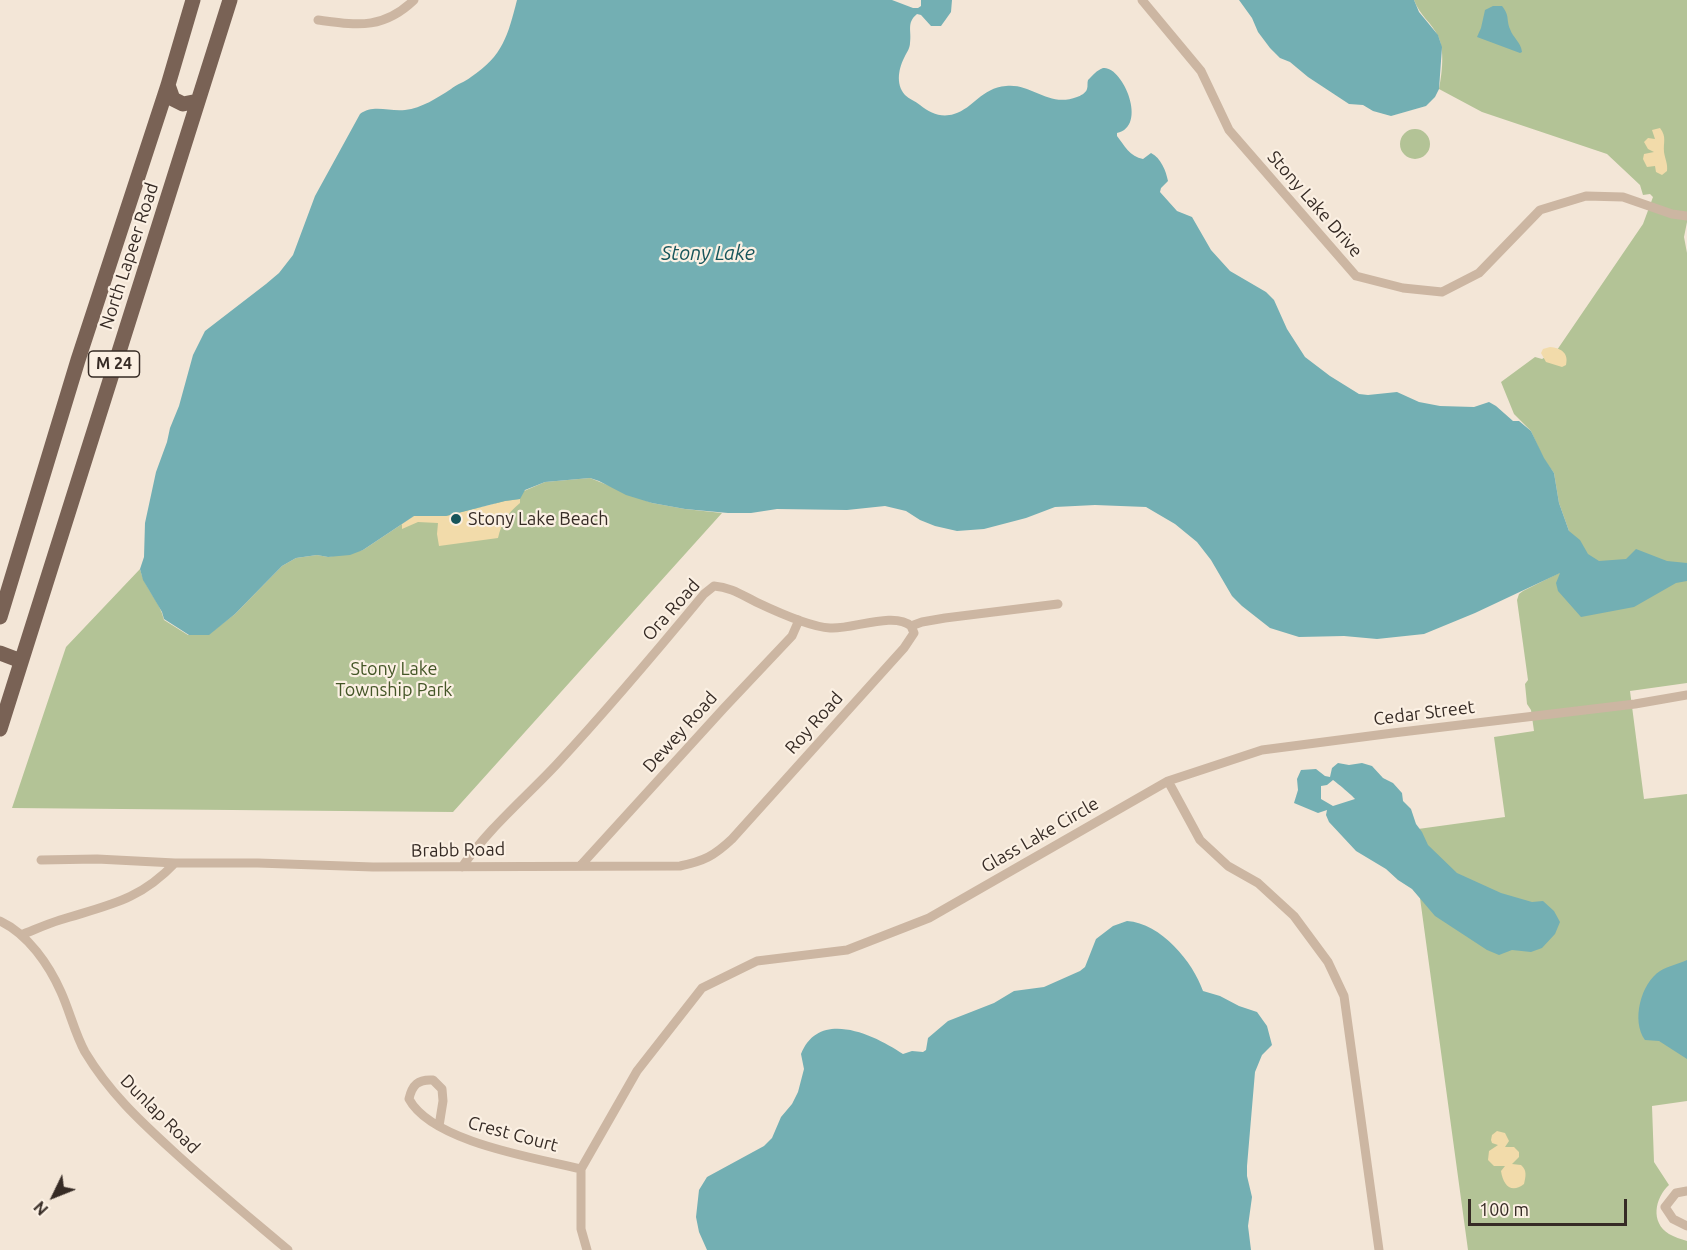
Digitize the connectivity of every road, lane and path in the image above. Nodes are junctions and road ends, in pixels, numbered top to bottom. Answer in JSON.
{"nodes":[{"id":1,"x":193,"y":0,"type":"edge"},
{"id":2,"x":230,"y":0,"type":"edge"},
{"id":3,"x":414,"y":0,"type":"edge"},
{"id":4,"x":1142,"y":0,"type":"edge"},
{"id":5,"x":318,"y":21,"type":"dead end"},
{"id":6,"x":168,"y":85,"type":"junction"},
{"id":7,"x":198,"y":101,"type":"junction"},
{"id":8,"x":1687,"y":216,"type":"edge"},
{"id":9,"x":1058,"y":604,"type":"dead end"},
{"id":10,"x":0,"y":617,"type":"edge"},
{"id":11,"x":799,"y":620,"type":"junction"},
{"id":12,"x":911,"y":626,"type":"junction"},
{"id":13,"x":0,"y":653,"type":"edge"},
{"id":14,"x":21,"y":662,"type":"junction"},
{"id":15,"x":1687,"y":695,"type":"edge"},
{"id":16,"x":0,"y":729,"type":"edge"},
{"id":17,"x":1168,"y":781,"type":"junction"},
{"id":18,"x":732,"y":839,"type":"joint"},
{"id":19,"x":40,"y":860,"type":"dead end"},
{"id":20,"x":175,"y":862,"type":"junction"},
{"id":21,"x":581,"y":865,"type":"junction"},
{"id":22,"x":462,"y":867,"type":"junction"},
{"id":23,"x":0,"y":921,"type":"edge"},
{"id":24,"x":21,"y":935,"type":"junction"},
{"id":25,"x":439,"y":1126,"type":"junction"},
{"id":26,"x":581,"y":1169,"type":"junction"},
{"id":27,"x":1687,"y":1191,"type":"edge"},
{"id":28,"x":1687,"y":1226,"type":"edge"},
{"id":29,"x":288,"y":1250,"type":"edge"},
{"id":30,"x":587,"y":1250,"type":"edge"},
{"id":31,"x":1378,"y":1250,"type":"edge"}],
"edges":[{"from":1,"to":6,"type":"main road","name":"North Lapeer Road","number":"M 24"},
{"from":2,"to":7,"type":"main road","name":"North Lapeer Road","number":"M 24"},
{"from":3,"to":5,"type":"street"},
{"from":4,"to":8,"type":"street","name":"Stony Lake Drive"},
{"from":6,"to":7,"type":"main road"},
{"from":6,"to":10,"type":"main road","name":"North Lapeer Road","number":"M 24"},
{"from":7,"to":14,"type":"main road","name":"North Lapeer Road","number":"M 24"},
{"from":9,"to":12,"type":"street","name":"Ora Road"},
{"from":11,"to":12,"type":"street","name":"Ora Road"},
{"from":11,"to":21,"type":"street","name":"Dewey Road"},
{"from":11,"to":22,"type":"street","name":"Ora Road"},
{"from":12,"to":18,"type":"street","name":"Roy Road"},
{"from":13,"to":14,"type":"main road"},
{"from":14,"to":16,"type":"main road","name":"North Lapeer Road","number":"M 24"},
{"from":15,"to":17,"type":"street","name":"Cedar Street"},
{"from":17,"to":26,"type":"street","name":"Glass Lake Circle"},
{"from":17,"to":31,"type":"street"},
{"from":18,"to":21,"type":"street","name":"Brabb Road"},
{"from":19,"to":20,"type":"street","name":"Brabb Road"},
{"from":20,"to":22,"type":"street","name":"Brabb Road"},
{"from":20,"to":24,"type":"street"},
{"from":21,"to":22,"type":"street","name":"Brabb Road"},
{"from":23,"to":24,"type":"street","name":"Dunlap Road"},
{"from":24,"to":29,"type":"street","name":"Dunlap Road"},
{"from":25,"to":25,"type":"street","name":"Crest Court"},
{"from":25,"to":26,"type":"street","name":"Crest Court"},
{"from":26,"to":30,"type":"street","name":"Glass Lake Circle"},
{"from":27,"to":28,"type":"street"}]}
